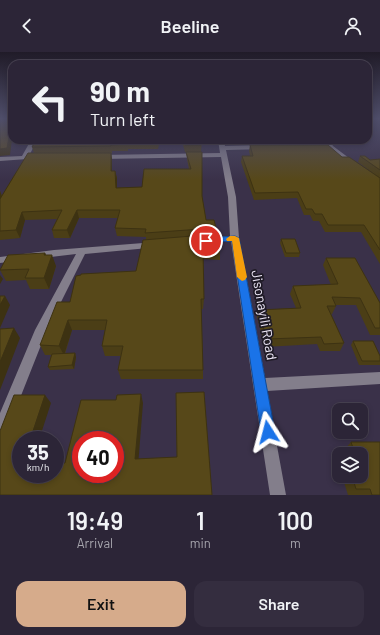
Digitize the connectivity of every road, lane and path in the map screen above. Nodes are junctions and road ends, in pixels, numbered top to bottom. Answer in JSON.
{"nodes":[{"id":1,"x":32,"y":144,"type":"edge"},
{"id":2,"x":329,"y":144,"type":"edge"},
{"id":3,"x":310,"y":146,"type":"edge"},
{"id":4,"x":267,"y":147,"type":"edge"},
{"id":5,"x":331,"y":147,"type":"junction"},
{"id":6,"x":222,"y":148,"type":"edge"},
{"id":7,"x":25,"y":157,"type":"junction"},
{"id":8,"x":94,"y":157,"type":"edge"},
{"id":9,"x":48,"y":158,"type":"edge"},
{"id":10,"x":0,"y":159,"type":"edge"},
{"id":11,"x":360,"y":168,"type":"edge"},
{"id":12,"x":235,"y":238,"type":"junction"},
{"id":13,"x":196,"y":242,"type":"edge"},
{"id":14,"x":165,"y":244,"type":"edge"},
{"id":15,"x":82,"y":251,"type":"junction"},
{"id":16,"x":0,"y":260,"type":"edge"},
{"id":17,"x":380,"y":378,"type":"edge"},
{"id":18,"x":260,"y":385,"type":"junction"},
{"id":19,"x":0,"y":431,"type":"edge"},
{"id":20,"x":278,"y":495,"type":"edge"}],
"edges":[{"from":1,"to":7,"type":"street"},
{"from":2,"to":5,"type":"street"},
{"from":3,"to":5,"type":"street"},
{"from":4,"to":6,"type":"street"},
{"from":5,"to":11,"type":"street"},
{"from":6,"to":8,"type":"street"},
{"from":6,"to":12,"type":"street","name":"Jisonayili Road"},
{"from":7,"to":9,"type":"street"},
{"from":7,"to":10,"type":"street"},
{"from":12,"to":13,"type":"street"},
{"from":12,"to":18,"type":"street","name":"Jisonayili Road"},
{"from":14,"to":15,"type":"street"},
{"from":15,"to":16,"type":"street"},
{"from":15,"to":19,"type":"street"},
{"from":17,"to":18,"type":"street"},
{"from":18,"to":20,"type":"street","name":"Jisonayili Road"}]}
